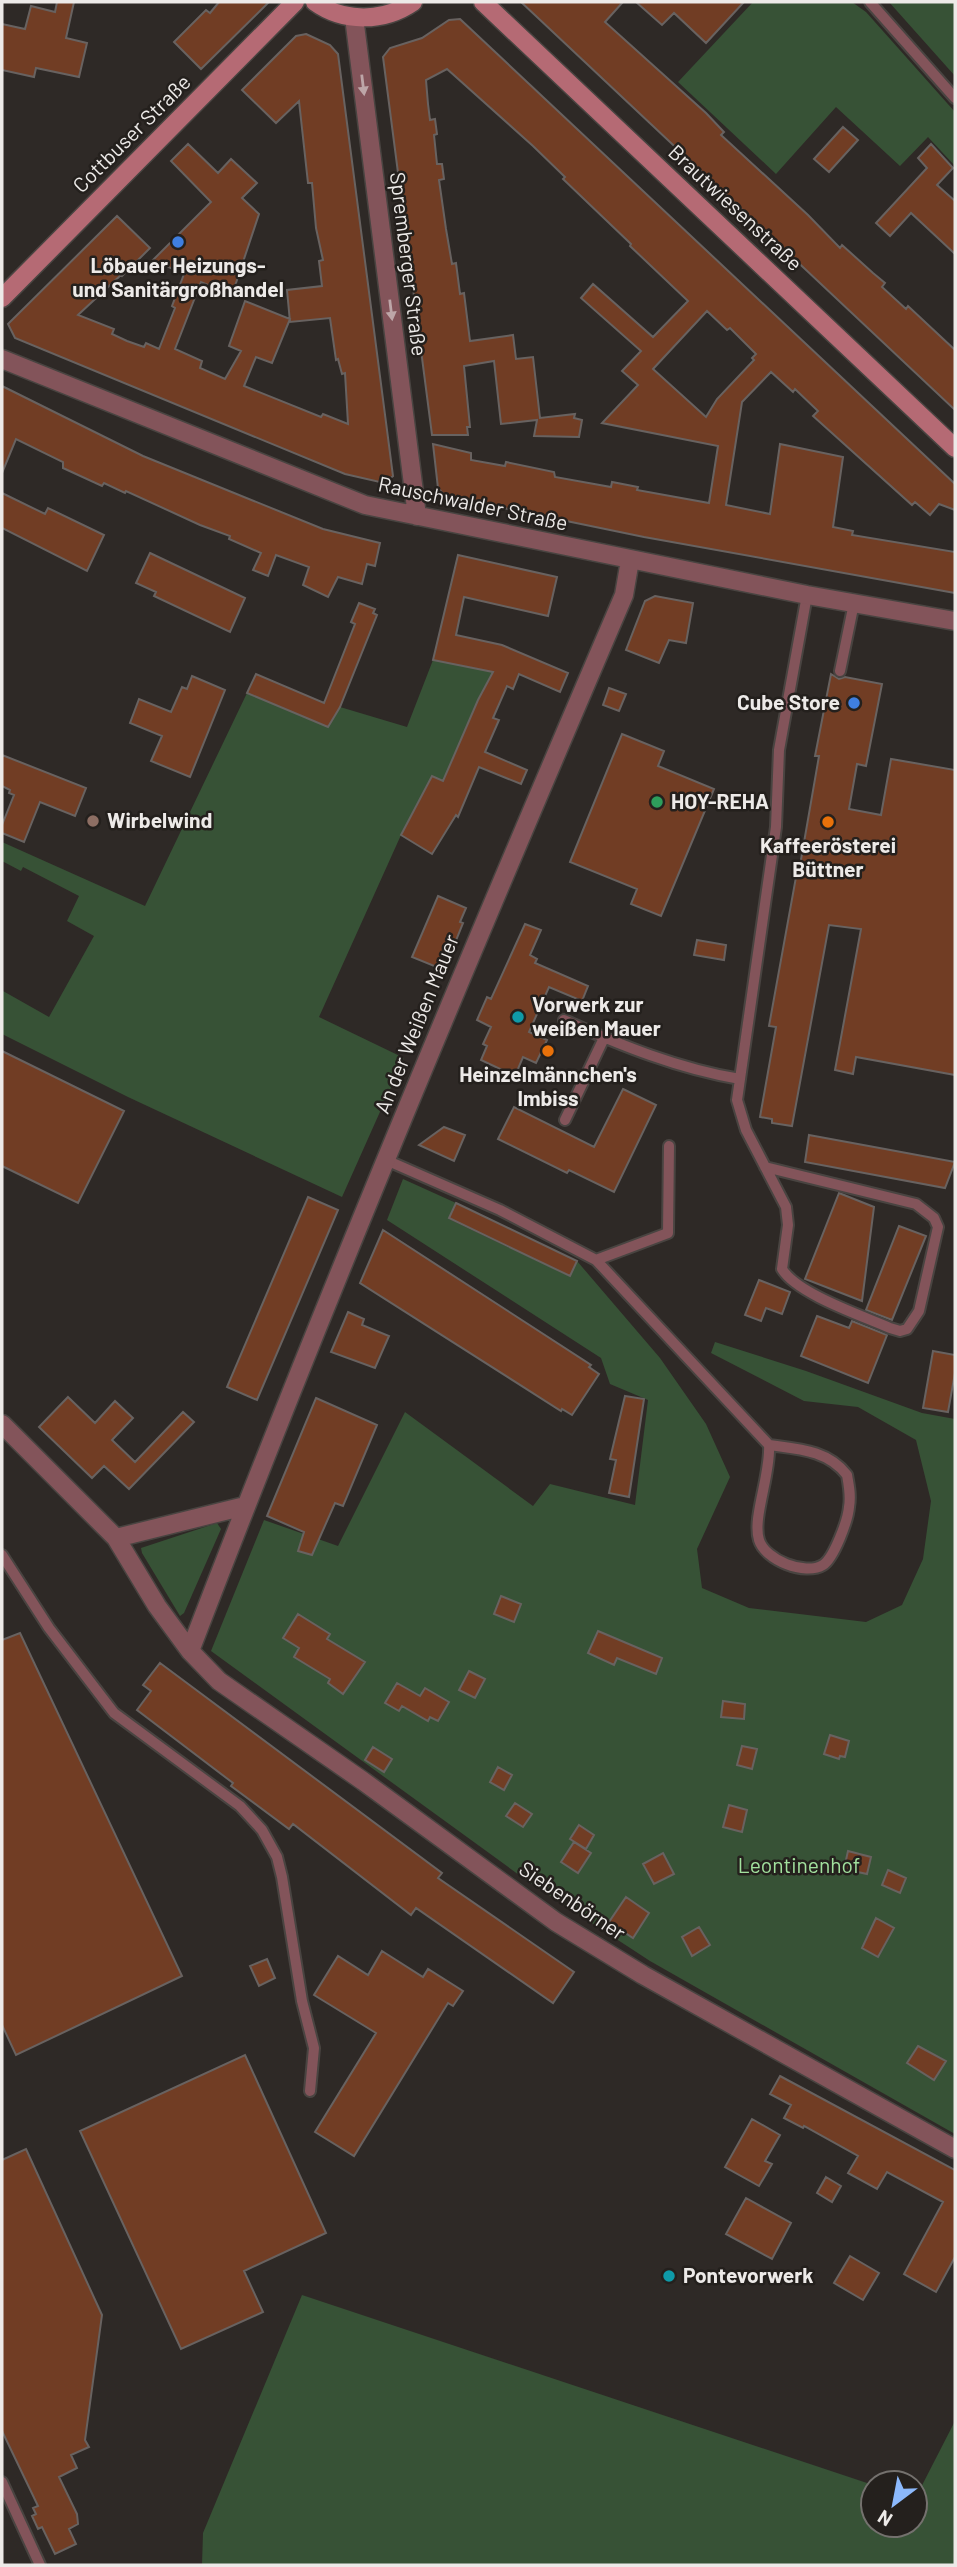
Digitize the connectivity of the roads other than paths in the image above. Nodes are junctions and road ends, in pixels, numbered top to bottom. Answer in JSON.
{"nodes":[{"id":1,"x":295,"y":2,"type":"edge"},
{"id":2,"x":315,"y":2,"type":"edge"},
{"id":3,"x":413,"y":2,"type":"edge"},
{"id":4,"x":483,"y":2,"type":"edge"},
{"id":5,"x":870,"y":2,"type":"edge"},
{"id":6,"x":354,"y":17,"type":"junction"},
{"id":7,"x":955,"y":97,"type":"edge"},
{"id":8,"x":2,"y":298,"type":"edge"},
{"id":9,"x":2,"y":359,"type":"edge"},
{"id":10,"x":955,"y":448,"type":"edge"},
{"id":11,"x":417,"y":516,"type":"junction"},
{"id":12,"x":630,"y":560,"type":"junction"},
{"id":13,"x":807,"y":595,"type":"junction"},
{"id":14,"x":854,"y":603,"type":"junction"},
{"id":15,"x":955,"y":621,"type":"edge"},
{"id":16,"x":840,"y":671,"type":"dead end"},
{"id":17,"x":564,"y":1020,"type":"dead end"},
{"id":18,"x":604,"y":1038,"type":"junction"},
{"id":19,"x":740,"y":1079,"type":"junction"},
{"id":20,"x":565,"y":1120,"type":"dead end"},
{"id":21,"x":669,"y":1146,"type":"dead end"},
{"id":22,"x":386,"y":1160,"type":"junction"},
{"id":23,"x":765,"y":1167,"type":"junction"},
{"id":24,"x":596,"y":1260,"type":"junction"},
{"id":25,"x":2,"y":1424,"type":"edge"},
{"id":26,"x":769,"y":1445,"type":"junction"},
{"id":27,"x":245,"y":1506,"type":"junction"},
{"id":28,"x":116,"y":1538,"type":"junction"},
{"id":29,"x":2,"y":1555,"type":"edge"},
{"id":30,"x":190,"y":1651,"type":"junction"},
{"id":31,"x":310,"y":2091,"type":"dead end"},
{"id":32,"x":955,"y":2149,"type":"edge"},
{"id":33,"x":2,"y":2482,"type":"edge"},
{"id":34,"x":40,"y":2565,"type":"edge"}],
"edges":[{"from":1,"to":8,"type":"main road","name":"Cottbuser Straße"},
{"from":2,"to":6,"type":"main road"},
{"from":3,"to":6,"type":"main road"},
{"from":4,"to":10,"type":"main road","name":"Brautwiesenstraße"},
{"from":5,"to":7,"type":"lane"},
{"from":6,"to":11,"type":"street","name":"Spremberger Straße","one_way":true},
{"from":9,"to":11,"type":"street","name":"Rauschwalder Straße"},
{"from":11,"to":12,"type":"street","name":"Rauschwalder Straße"},
{"from":12,"to":13,"type":"street","name":"Rauschwalder Straße"},
{"from":12,"to":22,"type":"street","name":"An der Weißen Mauer"},
{"from":13,"to":14,"type":"street","name":"Rauschwalder Straße"},
{"from":13,"to":19,"type":"lane"},
{"from":14,"to":15,"type":"street","name":"Rauschwalder Straße"},
{"from":14,"to":16,"type":"lane"},
{"from":17,"to":18,"type":"lane"},
{"from":18,"to":19,"type":"lane"},
{"from":18,"to":20,"type":"lane"},
{"from":19,"to":23,"type":"lane"},
{"from":21,"to":24,"type":"lane"},
{"from":22,"to":24,"type":"lane"},
{"from":22,"to":27,"type":"street","name":"An der Weißen Mauer"},
{"from":23,"to":23,"type":"lane"},
{"from":24,"to":26,"type":"lane"},
{"from":25,"to":28,"type":"street","name":"Siebenbörner"},
{"from":26,"to":26,"type":"lane"},
{"from":27,"to":28,"type":"street"},
{"from":27,"to":30,"type":"street","name":"An der Weißen Mauer"},
{"from":28,"to":30,"type":"street","name":"Siebenbörner"},
{"from":29,"to":31,"type":"lane"},
{"from":30,"to":32,"type":"street","name":"Siebenbörner"},
{"from":33,"to":34,"type":"lane"}]}
